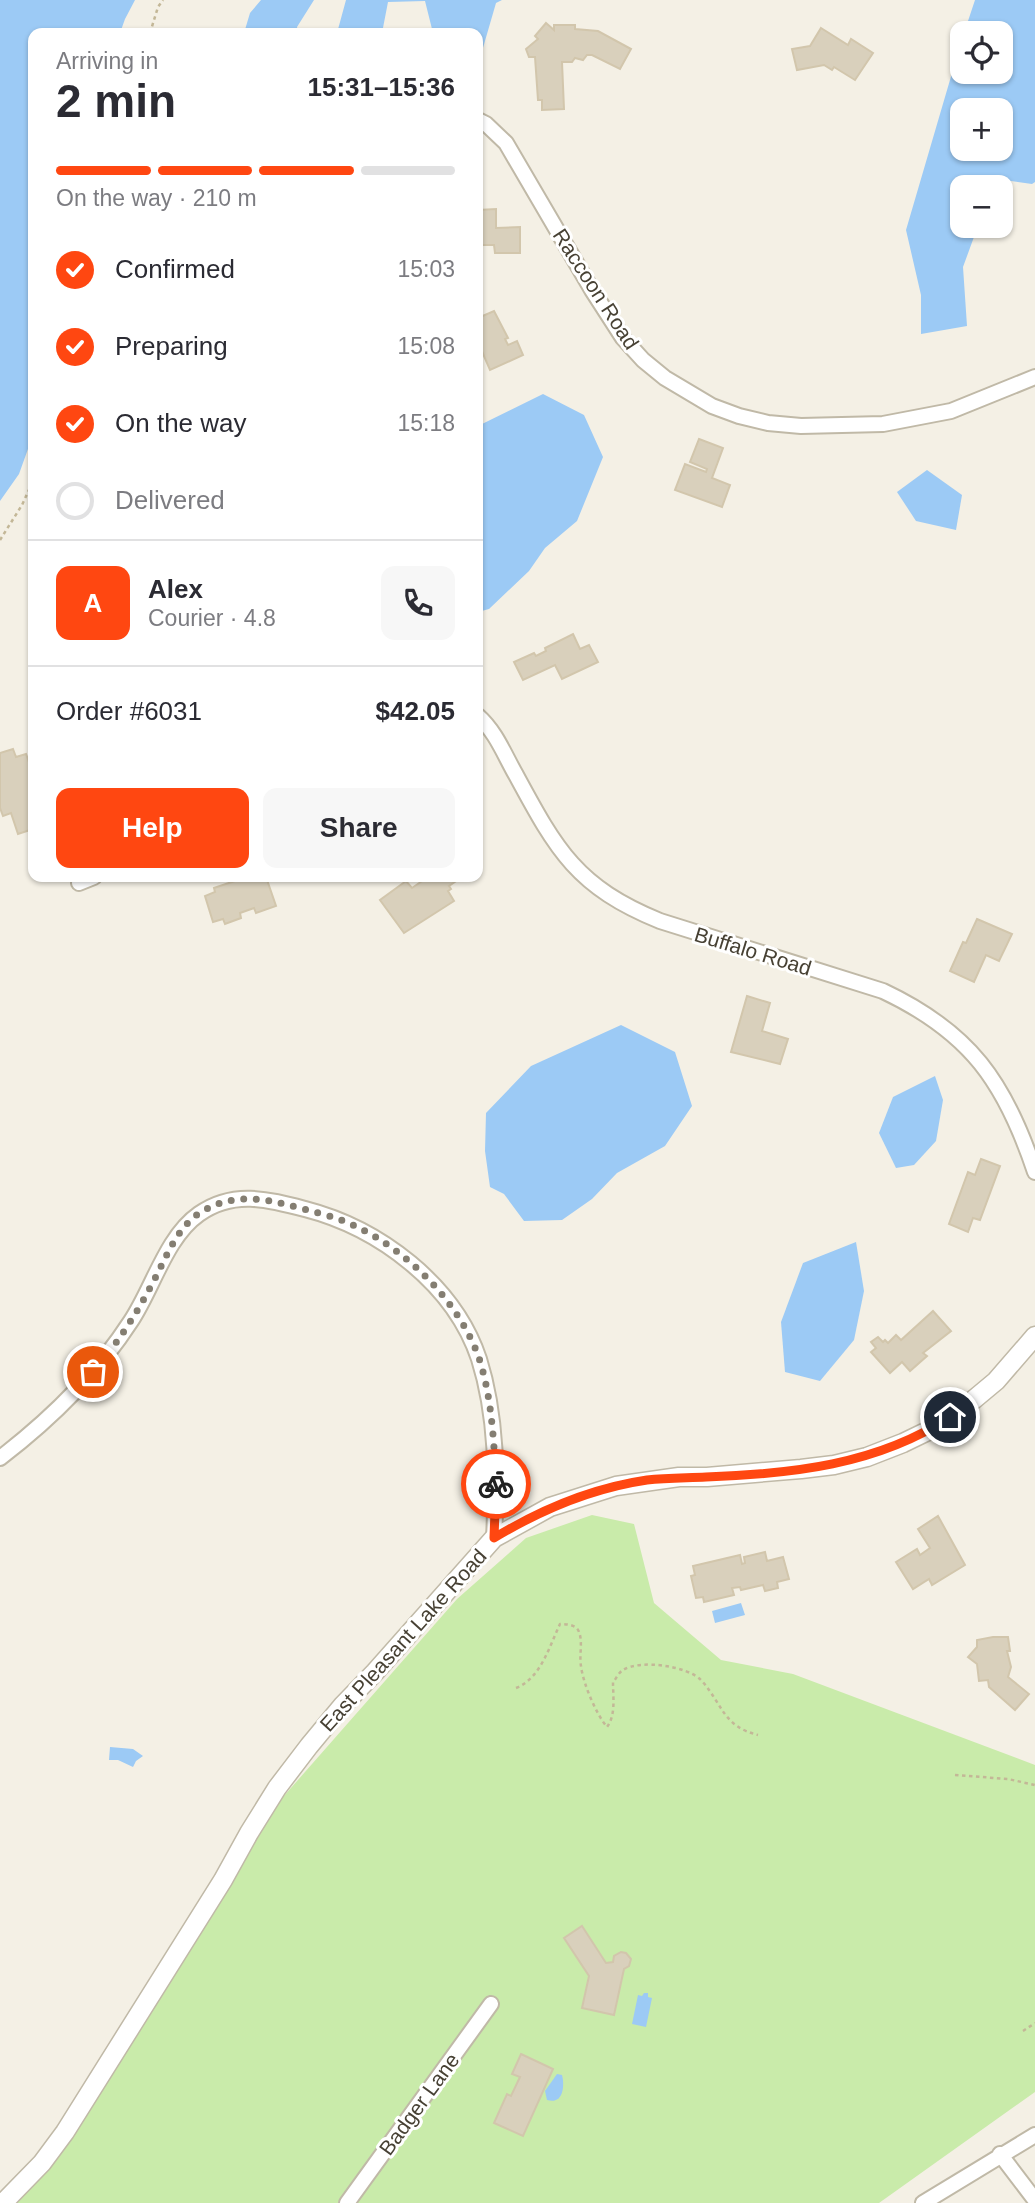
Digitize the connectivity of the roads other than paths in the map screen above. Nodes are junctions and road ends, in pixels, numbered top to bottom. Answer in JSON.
{"nodes":[{"id":1,"x":483,"y":123,"type":"edge"},
{"id":2,"x":1035,"y":377,"type":"edge"},
{"id":3,"x":483,"y":722,"type":"edge"},
{"id":4,"x":1035,"y":1172,"type":"edge"},
{"id":5,"x":1035,"y":1336,"type":"edge"},
{"id":6,"x":0,"y":1458,"type":"edge"},
{"id":7,"x":494,"y":1538,"type":"junction"},
{"id":8,"x":491,"y":2004,"type":"dead end"},
{"id":9,"x":1035,"y":2135,"type":"edge"},
{"id":10,"x":1000,"y":2154,"type":"junction"},
{"id":11,"x":1035,"y":2200,"type":"edge"},
{"id":12,"x":3,"y":2203,"type":"edge"},
{"id":13,"x":347,"y":2203,"type":"edge"},
{"id":14,"x":923,"y":2203,"type":"edge"}],
"edges":[{"from":1,"to":2,"type":"street","name":"Raccoon Road"},
{"from":3,"to":4,"type":"street","name":"Buffalo Road"},
{"from":5,"to":7,"type":"street","name":"East Pleasant Lake Road"},
{"from":6,"to":7,"type":"street"},
{"from":7,"to":12,"type":"street","name":"East Pleasant Lake Road"},
{"from":8,"to":13,"type":"street","name":"Badger Lane"},
{"from":9,"to":10,"type":"street"},
{"from":10,"to":11,"type":"street"},
{"from":10,"to":14,"type":"street"}]}
